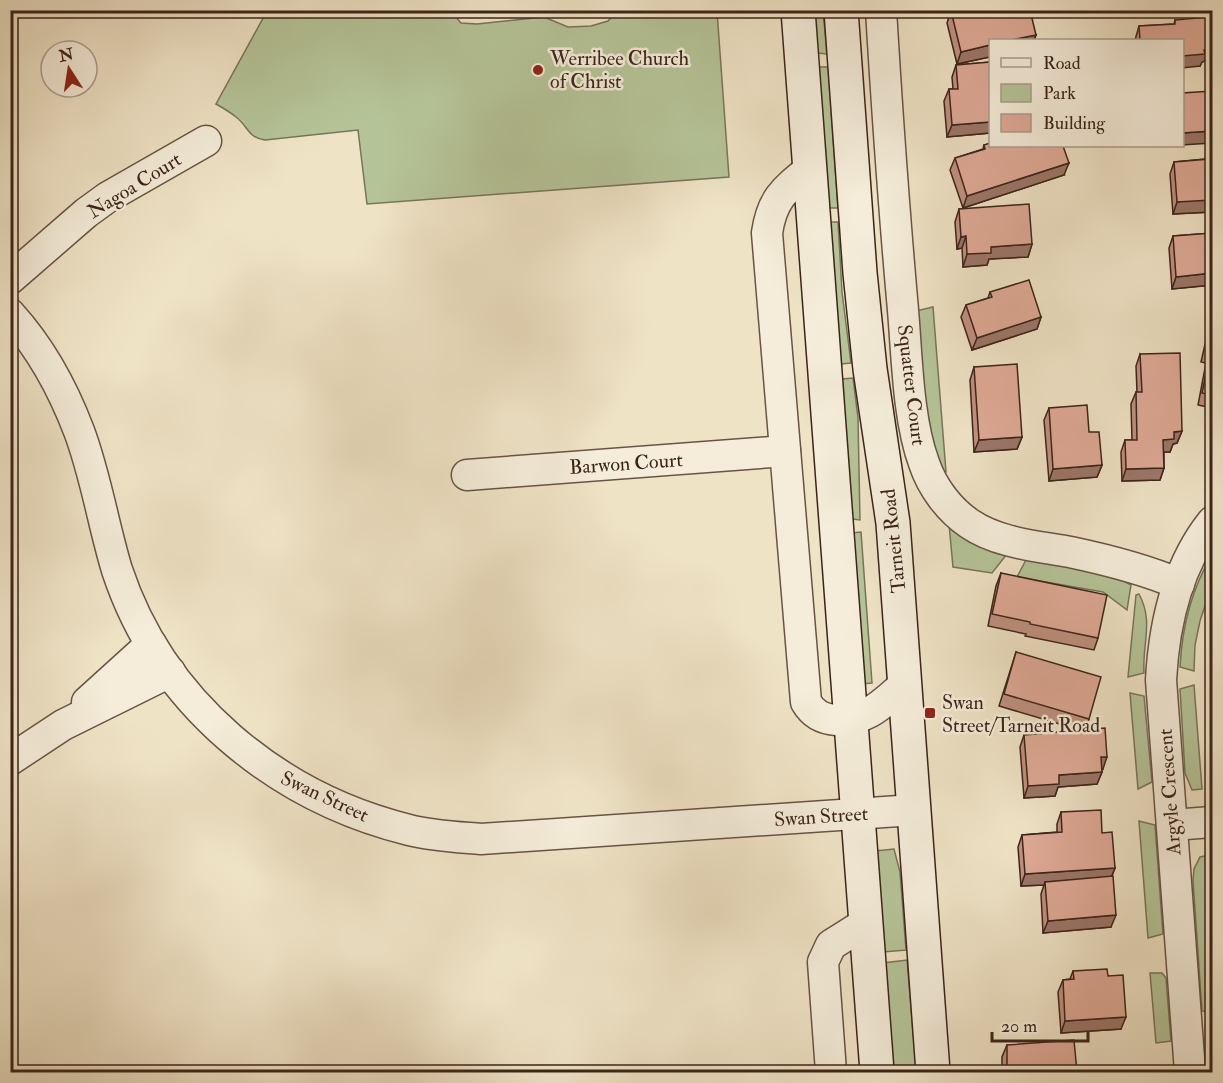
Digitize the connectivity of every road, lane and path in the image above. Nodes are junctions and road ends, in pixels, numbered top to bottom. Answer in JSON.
{"nodes":[{"id":1,"x":798,"y":10,"type":"edge"},
{"id":2,"x":841,"y":10,"type":"edge"},
{"id":3,"x":881,"y":10,"type":"edge"},
{"id":4,"x":206,"y":141,"type":"dead end"},
{"id":5,"x":810,"y":170,"type":"junction"},
{"id":6,"x":10,"y":279,"type":"edge"},
{"id":7,"x":10,"y":314,"type":"edge"},
{"id":8,"x":785,"y":451,"type":"junction"},
{"id":9,"x":467,"y":475,"type":"dead end"},
{"id":10,"x":1212,"y":522,"type":"edge"},
{"id":11,"x":1179,"y":584,"type":"junction"},
{"id":12,"x":151,"y":644,"type":"junction"},
{"id":13,"x":170,"y":672,"type":"junction"},
{"id":14,"x":904,"y":685,"type":"junction"},
{"id":15,"x":850,"y":720,"type":"junction"},
{"id":16,"x":63,"y":725,"type":"junction"},
{"id":17,"x":10,"y":760,"type":"edge"},
{"id":18,"x":914,"y":810,"type":"junction"},
{"id":19,"x":857,"y":813,"type":"junction"},
{"id":20,"x":1212,"y":822,"type":"edge"},
{"id":21,"x":1172,"y":825,"type":"junction"},
{"id":22,"x":866,"y":923,"type":"junction"},
{"id":23,"x":831,"y":1072,"type":"edge"},
{"id":24,"x":877,"y":1072,"type":"edge"},
{"id":25,"x":933,"y":1072,"type":"edge"},
{"id":26,"x":1190,"y":1072,"type":"edge"}],
"edges":[{"from":1,"to":5,"type":"main road"},
{"from":2,"to":14,"type":"main road","name":"Tarneit Road"},
{"from":3,"to":11,"type":"street","name":"Squatter Court"},
{"from":4,"to":6,"type":"street","name":"Nagoa Court"},
{"from":5,"to":8,"type":"street"},
{"from":5,"to":15,"type":"main road"},
{"from":7,"to":12,"type":"street","name":"Swan Street"},
{"from":8,"to":9,"type":"street","name":"Barwon Court"},
{"from":8,"to":15,"type":"street"},
{"from":10,"to":11,"type":"street","name":"Argyle Crescent"},
{"from":11,"to":21,"type":"street","name":"Argyle Crescent"},
{"from":12,"to":13,"type":"street","name":"Swan Street"},
{"from":12,"to":16,"type":"street"},
{"from":13,"to":16,"type":"street"},
{"from":13,"to":19,"type":"street","name":"Swan Street"},
{"from":14,"to":15,"type":"street"},
{"from":14,"to":18,"type":"main road","name":"Tarneit Road"},
{"from":15,"to":19,"type":"main road"},
{"from":16,"to":17,"type":"street"},
{"from":18,"to":19,"type":"street","name":"Swan Street"},
{"from":18,"to":25,"type":"main road","name":"Tarneit Road"},
{"from":19,"to":22,"type":"main road"},
{"from":20,"to":21,"type":"street"},
{"from":21,"to":26,"type":"street","name":"Argyle Crescent"},
{"from":22,"to":23,"type":"street"},
{"from":22,"to":24,"type":"main road"}]}
